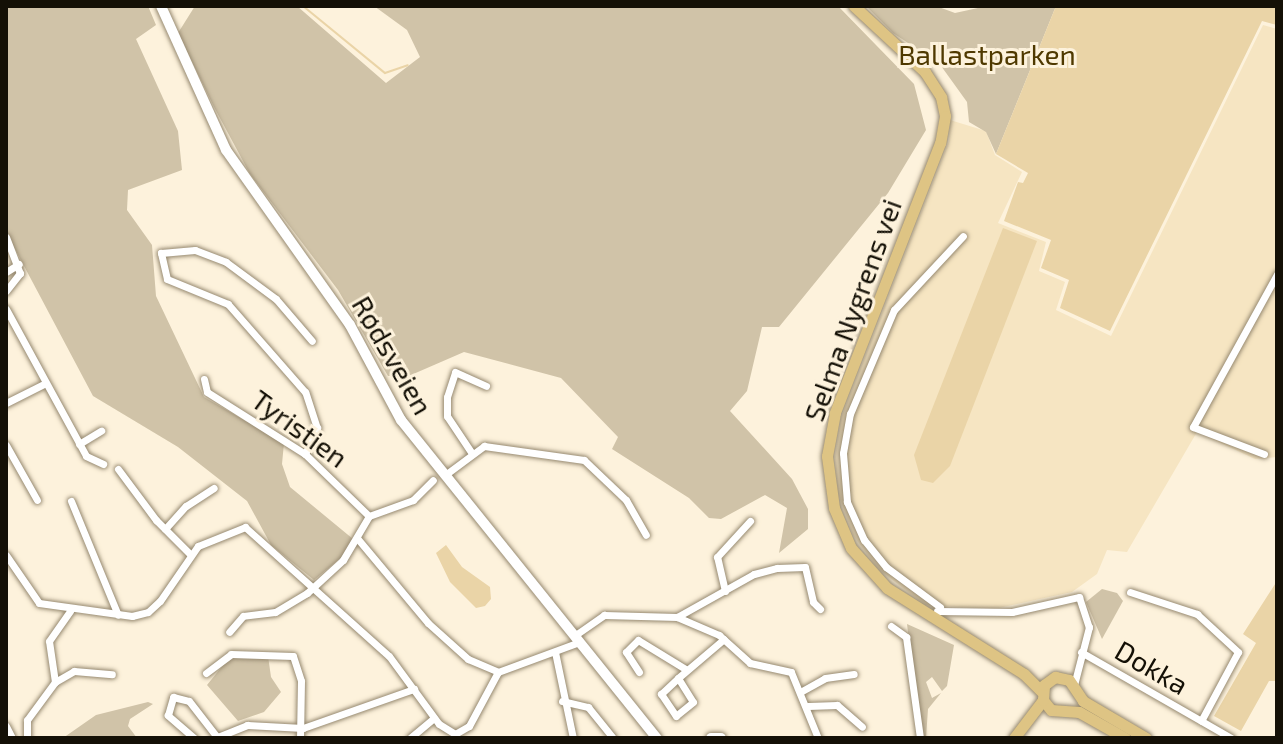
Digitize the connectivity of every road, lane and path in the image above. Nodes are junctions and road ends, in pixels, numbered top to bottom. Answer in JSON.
{"nodes":[{"id":1,"x":161,"y":6,"type":"edge"},
{"id":2,"x":854,"y":6,"type":"edge"},
{"id":3,"x":963,"y":236,"type":"dead end"},
{"id":4,"x":6,"y":237,"type":"edge"},
{"id":5,"x":19,"y":264,"type":"junction"},
{"id":6,"x":6,"y":272,"type":"edge"},
{"id":7,"x":1277,"y":274,"type":"edge"},
{"id":8,"x":6,"y":291,"type":"edge"},
{"id":9,"x":6,"y":309,"type":"edge"},
{"id":10,"x":312,"y":341,"type":"dead end"},
{"id":11,"x":204,"y":379,"type":"dead end"},
{"id":12,"x":44,"y":384,"type":"junction"},
{"id":13,"x":486,"y":386,"type":"dead end"},
{"id":14,"x":6,"y":403,"type":"edge"},
{"id":15,"x":101,"y":431,"type":"dead end"},
{"id":16,"x":79,"y":444,"type":"junction"},
{"id":17,"x":6,"y":445,"type":"edge"},
{"id":18,"x":471,"y":452,"type":"junction"},
{"id":19,"x":305,"y":454,"type":"junction"},
{"id":20,"x":1264,"y":454,"type":"dead end"},
{"id":21,"x":103,"y":464,"type":"dead end"},
{"id":22,"x":118,"y":469,"type":"dead end"},
{"id":23,"x":445,"y":475,"type":"junction"},
{"id":24,"x":433,"y":480,"type":"dead end"},
{"id":25,"x":214,"y":488,"type":"dead end"},
{"id":26,"x":37,"y":500,"type":"dead end"},
{"id":27,"x":71,"y":501,"type":"dead end"},
{"id":28,"x":369,"y":516,"type":"junction"},
{"id":29,"x":750,"y":521,"type":"dead end"},
{"id":30,"x":165,"y":529,"type":"junction"},
{"id":31,"x":646,"y":535,"type":"dead end"},
{"id":32,"x":357,"y":538,"type":"junction"},
{"id":33,"x":190,"y":554,"type":"junction"},
{"id":34,"x":6,"y":555,"type":"edge"},
{"id":35,"x":310,"y":589,"type":"junction"},
{"id":36,"x":725,"y":591,"type":"junction"},
{"id":37,"x":1130,"y":592,"type":"dead end"},
{"id":38,"x":940,"y":607,"type":"junction"},
{"id":39,"x":820,"y":609,"type":"dead end"},
{"id":40,"x":70,"y":611,"type":"junction"},
{"id":41,"x":118,"y":615,"type":"junction"},
{"id":42,"x":677,"y":617,"type":"junction"},
{"id":43,"x":931,"y":618,"type":"junction"},
{"id":44,"x":891,"y":626,"type":"dead end"},
{"id":45,"x":229,"y":632,"type":"dead end"},
{"id":46,"x":577,"y":639,"type":"junction"},
{"id":47,"x":724,"y":639,"type":"junction"},
{"id":48,"x":555,"y":652,"type":"junction"},
{"id":49,"x":1081,"y":652,"type":"junction"},
{"id":50,"x":1077,"y":662,"type":"junction"},
{"id":51,"x":687,"y":670,"type":"junction"},
{"id":52,"x":498,"y":672,"type":"junction"},
{"id":53,"x":639,"y":672,"type":"dead end"},
{"id":54,"x":206,"y":673,"type":"dead end"},
{"id":55,"x":112,"y":674,"type":"dead end"},
{"id":56,"x":854,"y":674,"type":"dead end"},
{"id":57,"x":1024,"y":674,"type":"junction"},
{"id":58,"x":678,"y":678,"type":"junction"},
{"id":59,"x":1056,"y":678,"type":"junction"},
{"id":60,"x":55,"y":682,"type":"junction"},
{"id":61,"x":414,"y":689,"type":"junction"},
{"id":62,"x":1075,"y":690,"type":"junction"},
{"id":63,"x":802,"y":691,"type":"junction"},
{"id":64,"x":1043,"y":696,"type":"junction"},
{"id":65,"x":562,"y":701,"type":"junction"},
{"id":66,"x":808,"y":706,"type":"junction"},
{"id":67,"x":1068,"y":710,"type":"junction"},
{"id":68,"x":1055,"y":711,"type":"junction"},
{"id":69,"x":434,"y":718,"type":"junction"},
{"id":70,"x":1201,"y":721,"type":"junction"},
{"id":71,"x":6,"y":726,"type":"edge"},
{"id":72,"x":862,"y":727,"type":"dead end"},
{"id":73,"x":303,"y":728,"type":"junction"},
{"id":74,"x":216,"y":737,"type":"edge"},
{"id":75,"x":12,"y":738,"type":"edge"},
{"id":76,"x":27,"y":738,"type":"edge"},
{"id":77,"x":194,"y":738,"type":"edge"},
{"id":78,"x":300,"y":738,"type":"edge"},
{"id":79,"x":410,"y":738,"type":"edge"},
{"id":80,"x":573,"y":738,"type":"edge"},
{"id":81,"x":613,"y":738,"type":"edge"},
{"id":82,"x":657,"y":738,"type":"edge"},
{"id":83,"x":711,"y":738,"type":"edge"},
{"id":84,"x":721,"y":738,"type":"edge"},
{"id":85,"x":818,"y":738,"type":"edge"},
{"id":86,"x":920,"y":738,"type":"edge"},
{"id":87,"x":1014,"y":738,"type":"edge"},
{"id":88,"x":1022,"y":738,"type":"edge"},
{"id":89,"x":1125,"y":738,"type":"edge"},
{"id":90,"x":1146,"y":738,"type":"edge"},
{"id":91,"x":1231,"y":738,"type":"edge"}],
"edges":[{"from":1,"to":23,"type":"street","name":"Rødsveien"},
{"from":2,"to":43,"type":"main road","name":"Selma Nygrens vei"},
{"from":3,"to":38,"type":"street"},
{"from":4,"to":5,"type":"street"},
{"from":5,"to":6,"type":"street"},
{"from":5,"to":8,"type":"street"},
{"from":7,"to":20,"type":"street"},
{"from":9,"to":12,"type":"street"},
{"from":10,"to":19,"type":"street"},
{"from":11,"to":19,"type":"street","name":"Tyristien"},
{"from":12,"to":14,"type":"street"},
{"from":12,"to":16,"type":"street"},
{"from":13,"to":18,"type":"street"},
{"from":15,"to":16,"type":"street"},
{"from":16,"to":21,"type":"street"},
{"from":17,"to":26,"type":"street"},
{"from":18,"to":23,"type":"street"},
{"from":18,"to":31,"type":"street"},
{"from":19,"to":28,"type":"street","name":"Tyristien"},
{"from":22,"to":30,"type":"street"},
{"from":23,"to":46,"type":"street","name":"Rødsveien"},
{"from":24,"to":28,"type":"street"},
{"from":25,"to":30,"type":"street"},
{"from":27,"to":41,"type":"street"},
{"from":28,"to":32,"type":"street"},
{"from":29,"to":36,"type":"street"},
{"from":30,"to":33,"type":"street"},
{"from":32,"to":35,"type":"street"},
{"from":32,"to":52,"type":"street"},
{"from":33,"to":35,"type":"street"},
{"from":33,"to":41,"type":"street"},
{"from":34,"to":40,"type":"street"},
{"from":35,"to":45,"type":"street"},
{"from":35,"to":61,"type":"street"},
{"from":36,"to":39,"type":"street"},
{"from":36,"to":42,"type":"street"},
{"from":37,"to":70,"type":"street","name":"Dokka"},
{"from":38,"to":43,"type":"street"},
{"from":38,"to":49,"type":"street"},
{"from":40,"to":41,"type":"street"},
{"from":40,"to":60,"type":"street"},
{"from":42,"to":46,"type":"street"},
{"from":42,"to":47,"type":"street"},
{"from":43,"to":57,"type":"main road","name":"Selma Nygrens vei"},
{"from":44,"to":86,"type":"street"},
{"from":46,"to":48,"type":"street"},
{"from":46,"to":82,"type":"street","name":"Rødsveien"},
{"from":47,"to":51,"type":"street"},
{"from":47,"to":63,"type":"street"},
{"from":48,"to":52,"type":"street"},
{"from":48,"to":65,"type":"street"},
{"from":49,"to":50,"type":"street"},
{"from":49,"to":70,"type":"street","name":"Dokka"},
{"from":50,"to":59,"type":"street"},
{"from":50,"to":62,"type":"street"},
{"from":51,"to":53,"type":"street"},
{"from":51,"to":58,"type":"street"},
{"from":52,"to":69,"type":"street"},
{"from":54,"to":73,"type":"street"},
{"from":55,"to":60,"type":"street"},
{"from":56,"to":63,"type":"street"},
{"from":57,"to":59,"type":"main road","name":"Selma Nygrens vei"},
{"from":57,"to":64,"type":"main road","name":"Selma Nygrens vei"},
{"from":58,"to":58,"type":"street"},
{"from":59,"to":62,"type":"main road"},
{"from":59,"to":64,"type":"main road"},
{"from":60,"to":76,"type":"street"},
{"from":61,"to":69,"type":"street"},
{"from":61,"to":73,"type":"street"},
{"from":62,"to":67,"type":"main road"},
{"from":62,"to":90,"type":"main road"},
{"from":63,"to":66,"type":"street"},
{"from":64,"to":68,"type":"main road","name":"Selma Nygrens vei"},
{"from":64,"to":87,"type":"main road"},
{"from":65,"to":80,"type":"street"},
{"from":65,"to":81,"type":"street"},
{"from":66,"to":72,"type":"street"},
{"from":66,"to":85,"type":"street"},
{"from":67,"to":68,"type":"main road"},
{"from":67,"to":89,"type":"main road"},
{"from":68,"to":88,"type":"main road"},
{"from":69,"to":79,"type":"street"},
{"from":70,"to":91,"type":"street","name":"Dokka"},
{"from":71,"to":75,"type":"street"},
{"from":73,"to":74,"type":"street"},
{"from":73,"to":78,"type":"street"},
{"from":74,"to":77,"type":"street"},
{"from":83,"to":84,"type":"street"}]}
